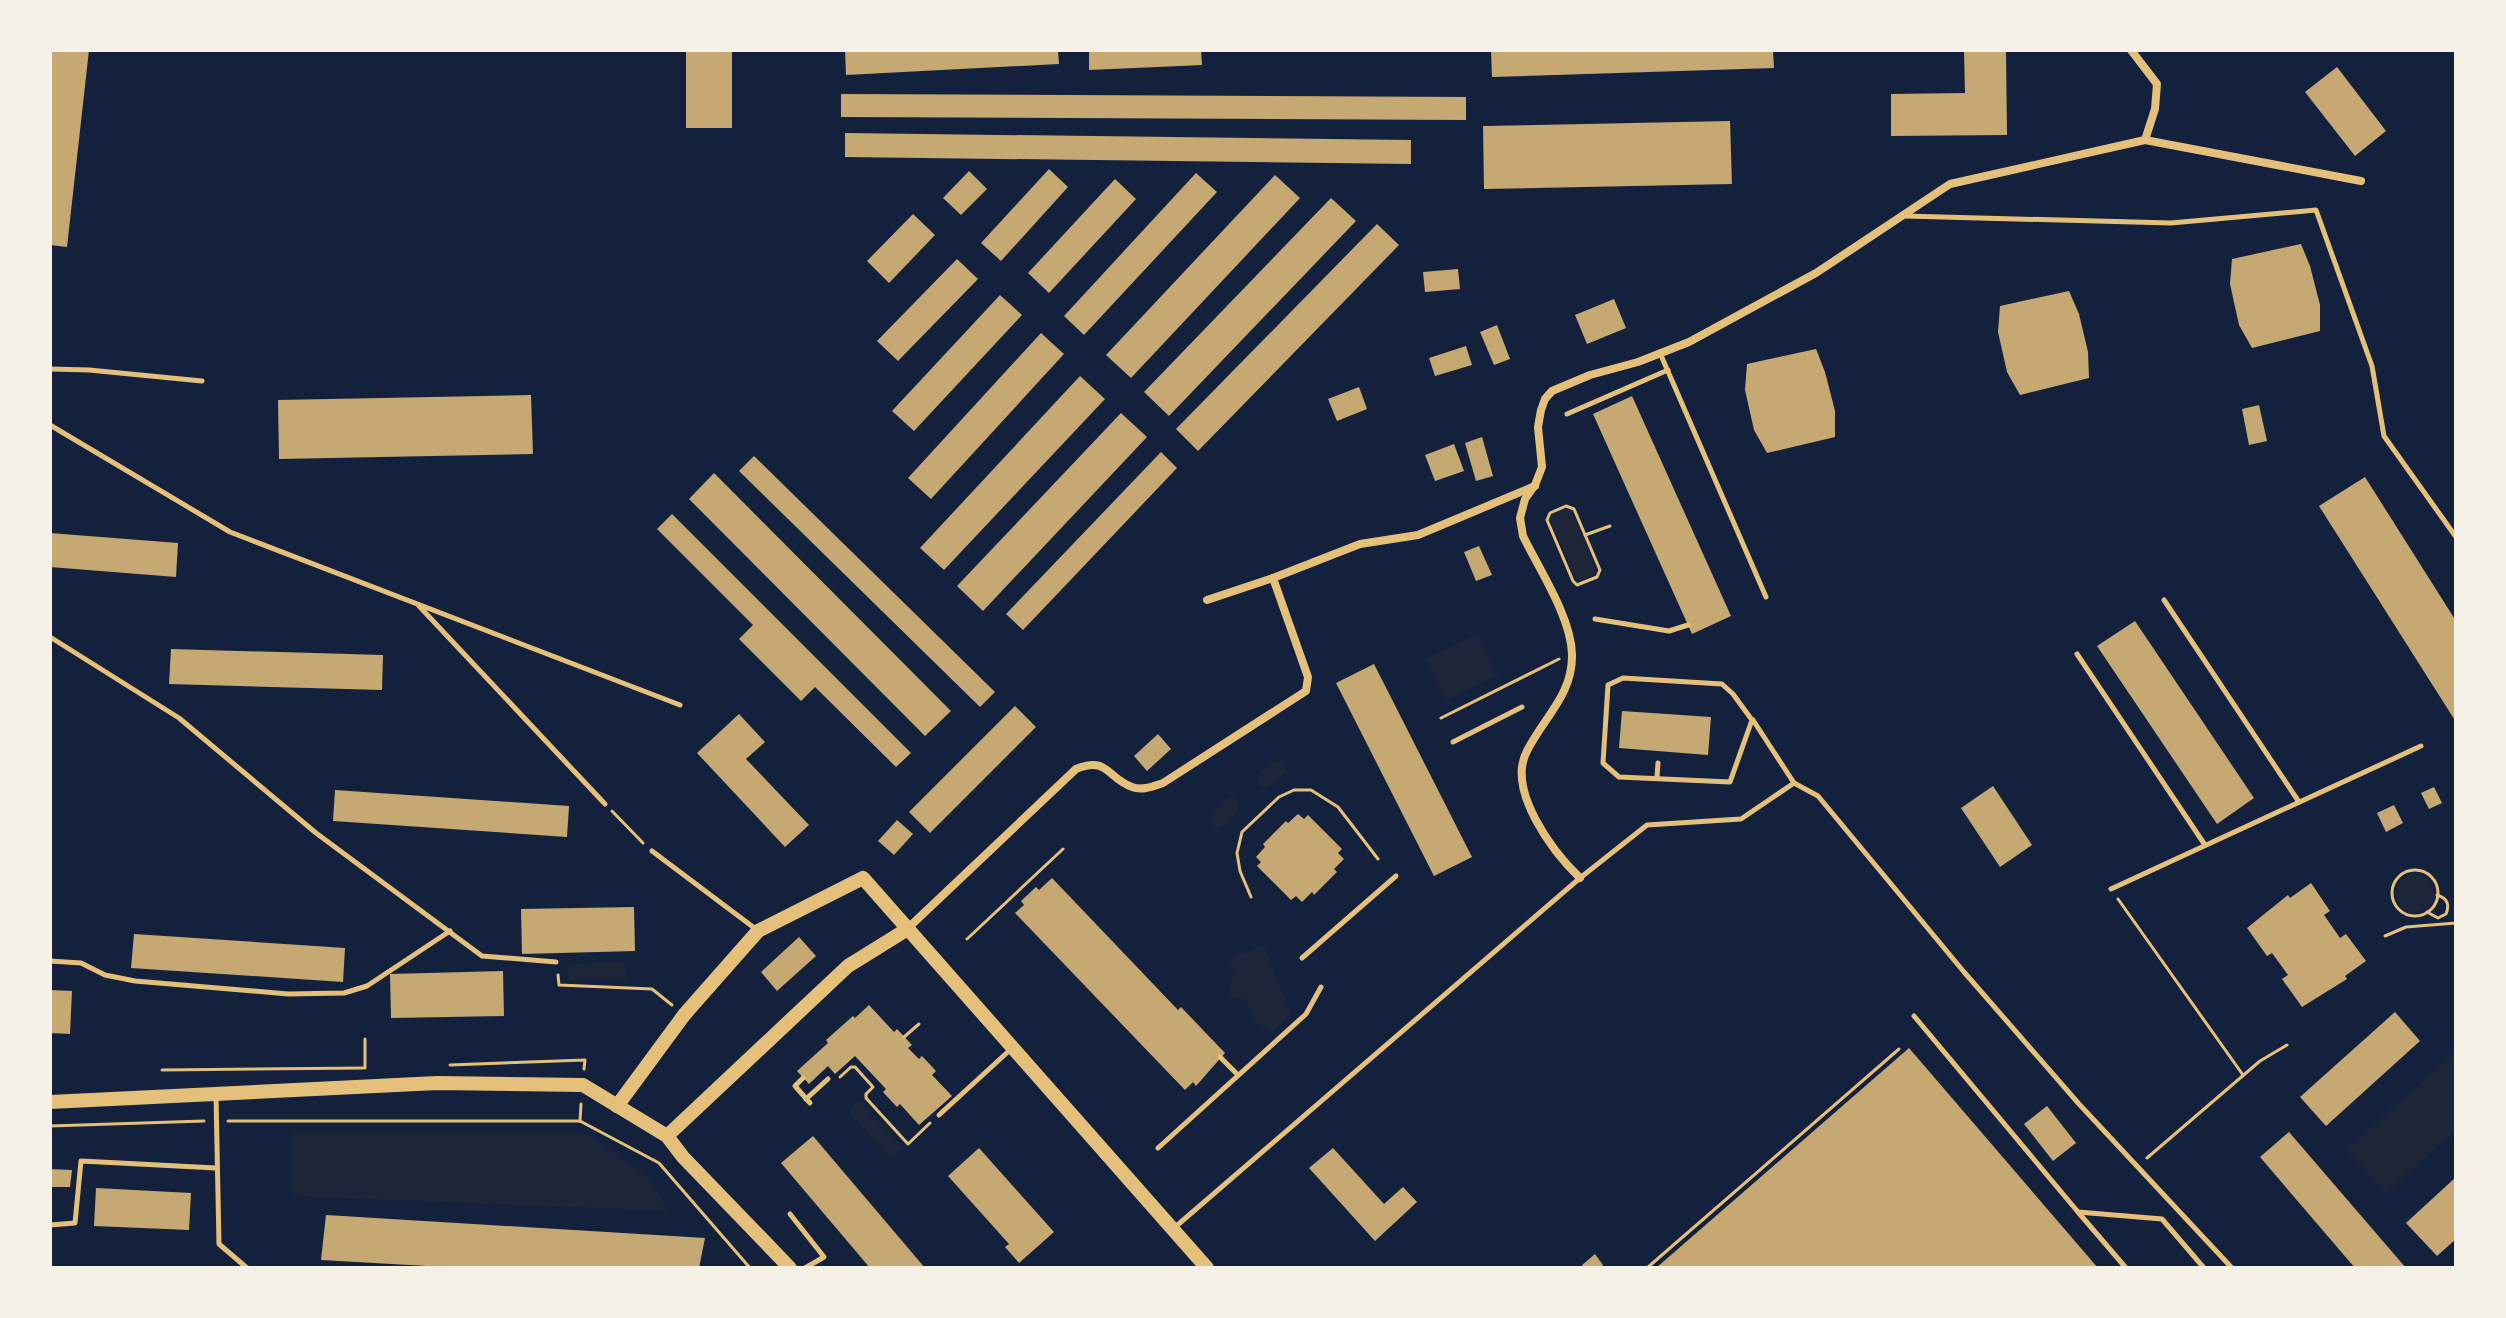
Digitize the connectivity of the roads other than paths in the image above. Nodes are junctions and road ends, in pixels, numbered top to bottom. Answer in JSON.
{"nodes":[{"id":1,"x":2131,"y":50,"type":"edge"},
{"id":2,"x":2145,"y":140,"type":"junction"},
{"id":3,"x":2361,"y":181,"type":"dead end"},
{"id":4,"x":1904,"y":216,"type":"junction"},
{"id":5,"x":1660,"y":353,"type":"junction"},
{"id":6,"x":50,"y":369,"type":"edge"},
{"id":7,"x":1668,"y":370,"type":"junction"},
{"id":8,"x":202,"y":381,"type":"dead end"},
{"id":9,"x":1567,"y":414,"type":"dead end"},
{"id":10,"x":50,"y":425,"type":"edge"},
{"id":11,"x":1535,"y":485,"type":"junction"},
{"id":12,"x":2456,"y":537,"type":"edge"},
{"id":13,"x":1273,"y":578,"type":"junction"},
{"id":14,"x":1766,"y":597,"type":"dead end"},
{"id":15,"x":1207,"y":600,"type":"dead end"},
{"id":16,"x":2164,"y":600,"type":"dead end"},
{"id":17,"x":417,"y":603,"type":"junction"},
{"id":18,"x":1595,"y":619,"type":"dead end"},
{"id":19,"x":1688,"y":625,"type":"dead end"},
{"id":20,"x":50,"y":637,"type":"edge"},
{"id":21,"x":2077,"y":654,"type":"dead end"},
{"id":22,"x":680,"y":705,"type":"dead end"},
{"id":23,"x":1522,"y":707,"type":"dead end"},
{"id":24,"x":1752,"y":720,"type":"junction"},
{"id":25,"x":1453,"y":742,"type":"dead end"},
{"id":26,"x":2421,"y":746,"type":"dead end"},
{"id":27,"x":1658,"y":763,"type":"dead end"},
{"id":28,"x":1657,"y":777,"type":"junction"},
{"id":29,"x":1794,"y":783,"type":"junction"},
{"id":30,"x":2299,"y":802,"type":"junction"},
{"id":31,"x":605,"y":804,"type":"road end"},
{"id":32,"x":2205,"y":845,"type":"junction"},
{"id":33,"x":652,"y":851,"type":"road end"},
{"id":34,"x":1396,"y":876,"type":"dead end"},
{"id":35,"x":1580,"y":878,"type":"junction"},
{"id":36,"x":2111,"y":889,"type":"road end"},
{"id":37,"x":906,"y":930,"type":"junction"},
{"id":38,"x":450,"y":931,"type":"junction"},
{"id":39,"x":758,"y":931,"type":"junction"},
{"id":40,"x":1302,"y":958,"type":"dead end"},
{"id":41,"x":50,"y":961,"type":"edge"},
{"id":42,"x":556,"y":962,"type":"road end"},
{"id":43,"x":1321,"y":987,"type":"dead end"},
{"id":44,"x":1914,"y":1016,"type":"dead end"},
{"id":45,"x":1012,"y":1048,"type":"junction"},
{"id":46,"x":1220,"y":1057,"type":"dead end"},
{"id":47,"x":1238,"y":1075,"type":"junction"},
{"id":48,"x":803,"y":1078,"type":"dead end"},
{"id":49,"x":828,"y":1079,"type":"road end"},
{"id":50,"x":216,"y":1095,"type":"junction"},
{"id":51,"x":50,"y":1102,"type":"edge"},
{"id":52,"x":617,"y":1106,"type":"junction"},
{"id":53,"x":939,"y":1115,"type":"road end"},
{"id":54,"x":667,"y":1136,"type":"junction"},
{"id":55,"x":1158,"y":1148,"type":"dead end"},
{"id":56,"x":216,"y":1168,"type":"junction"},
{"id":57,"x":2078,"y":1212,"type":"junction"},
{"id":58,"x":790,"y":1214,"type":"dead end"},
{"id":59,"x":50,"y":1225,"type":"edge"},
{"id":60,"x":1173,"y":1229,"type":"junction"},
{"id":61,"x":247,"y":1268,"type":"edge"},
{"id":62,"x":790,"y":1268,"type":"edge"},
{"id":63,"x":805,"y":1268,"type":"edge"},
{"id":64,"x":1207,"y":1268,"type":"edge"},
{"id":65,"x":2126,"y":1268,"type":"edge"},
{"id":66,"x":2204,"y":1268,"type":"edge"},
{"id":67,"x":2232,"y":1268,"type":"edge"}],
"edges":[{"from":1,"to":2,"type":"street"},
{"from":2,"to":3,"type":"street"},
{"from":2,"to":4,"type":"street"},
{"from":4,"to":5,"type":"street"},
{"from":4,"to":12,"type":"lane"},
{"from":5,"to":7,"type":"lane"},
{"from":5,"to":11,"type":"street"},
{"from":6,"to":8,"type":"lane"},
{"from":7,"to":9,"type":"lane"},
{"from":7,"to":14,"type":"lane"},
{"from":10,"to":17,"type":"lane"},
{"from":11,"to":13,"type":"street"},
{"from":11,"to":35,"type":"street"},
{"from":13,"to":15,"type":"street"},
{"from":13,"to":37,"type":"street"},
{"from":16,"to":30,"type":"lane"},
{"from":17,"to":22,"type":"lane"},
{"from":17,"to":31,"type":"lane"},
{"from":18,"to":19,"type":"lane"},
{"from":20,"to":38,"type":"lane"},
{"from":21,"to":32,"type":"lane"},
{"from":23,"to":25,"type":"lane"},
{"from":24,"to":28,"type":"lane"},
{"from":24,"to":28,"type":"lane"},
{"from":24,"to":29,"type":"lane"},
{"from":26,"to":30,"type":"lane"},
{"from":27,"to":28,"type":"lane"},
{"from":29,"to":35,"type":"lane"},
{"from":29,"to":67,"type":"lane"},
{"from":30,"to":32,"type":"lane"},
{"from":32,"to":36,"type":"lane"},
{"from":33,"to":39,"type":"lane"},
{"from":34,"to":40,"type":"lane"},
{"from":35,"to":60,"type":"lane"},
{"from":37,"to":39,"type":"street"},
{"from":37,"to":45,"type":"street"},
{"from":37,"to":54,"type":"street"},
{"from":38,"to":41,"type":"lane"},
{"from":38,"to":42,"type":"lane"},
{"from":39,"to":52,"type":"street"},
{"from":43,"to":47,"type":"lane"},
{"from":44,"to":57,"type":"lane"},
{"from":45,"to":53,"type":"lane"},
{"from":45,"to":60,"type":"street"},
{"from":46,"to":47,"type":"lane"},
{"from":47,"to":55,"type":"lane"},
{"from":48,"to":49,"type":"lane"},
{"from":50,"to":51,"type":"street"},
{"from":50,"to":52,"type":"street"},
{"from":50,"to":56,"type":"lane"},
{"from":52,"to":54,"type":"street"},
{"from":54,"to":62,"type":"street"},
{"from":56,"to":59,"type":"lane"},
{"from":56,"to":61,"type":"lane"},
{"from":57,"to":65,"type":"lane"},
{"from":57,"to":66,"type":"lane"},
{"from":58,"to":63,"type":"lane"},
{"from":60,"to":64,"type":"street"}]}
